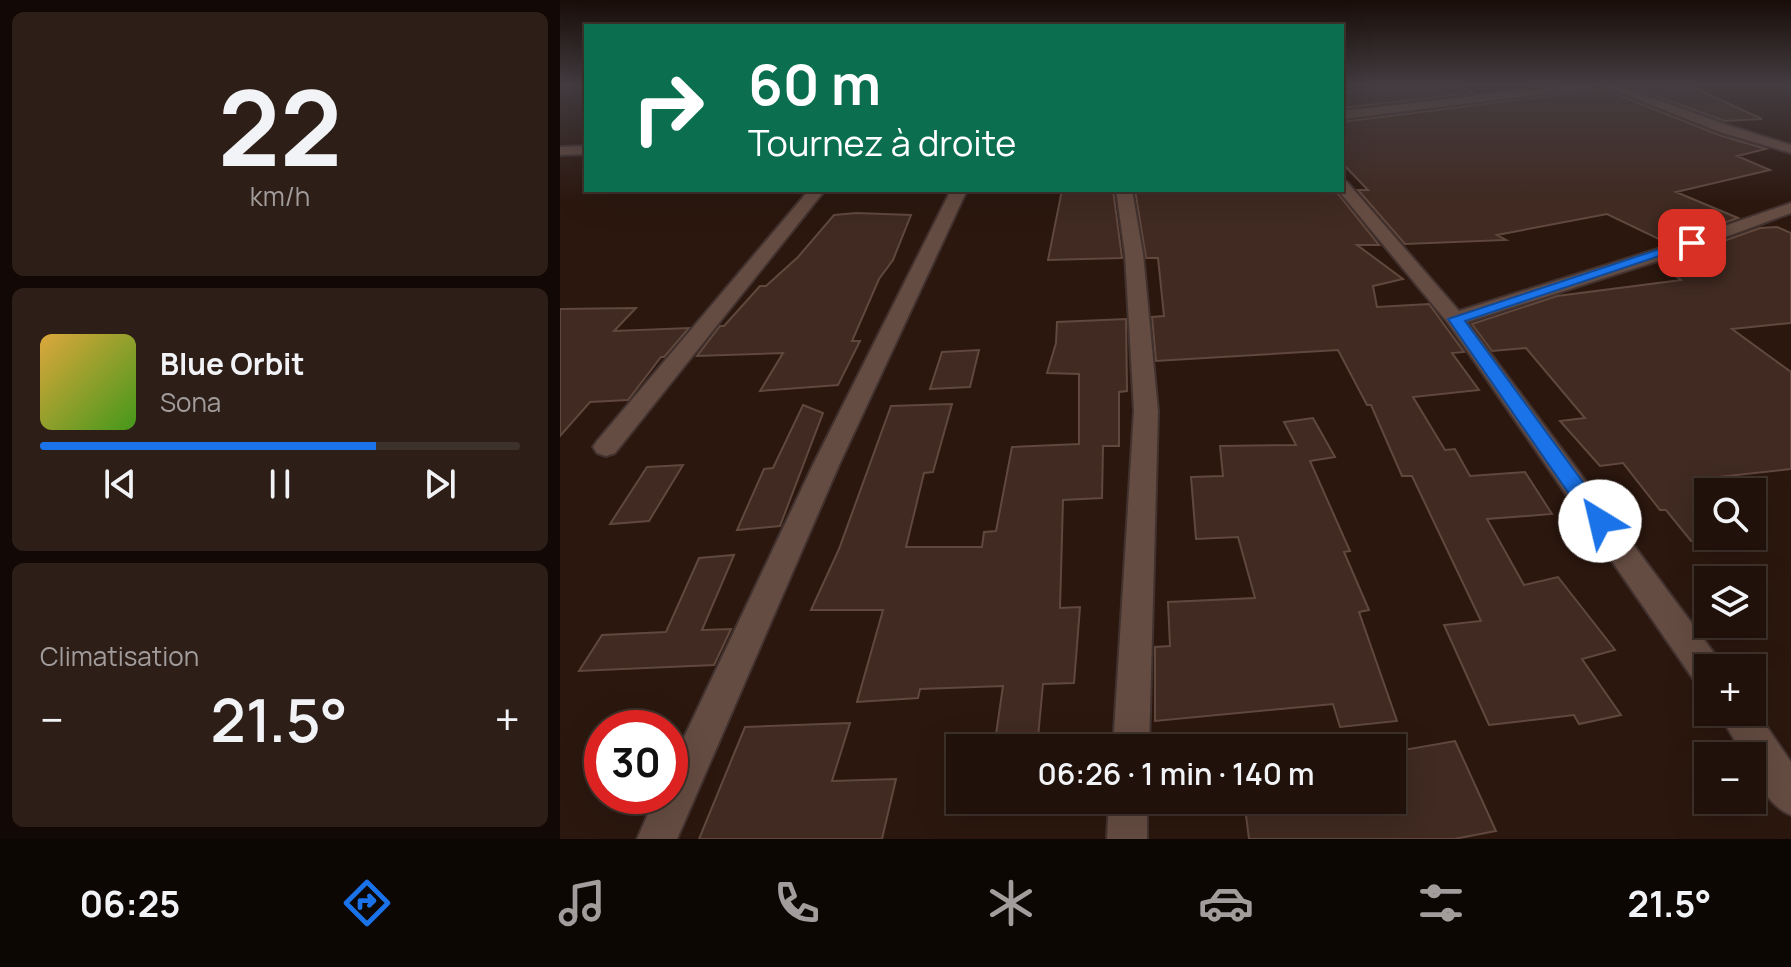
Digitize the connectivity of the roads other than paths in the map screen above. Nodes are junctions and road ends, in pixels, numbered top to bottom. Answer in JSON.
{"nodes":[{"id":1,"x":1718,"y":125,"type":"edge"},
{"id":2,"x":1791,"y":136,"type":"edge"},
{"id":3,"x":1764,"y":142,"type":"junction"},
{"id":4,"x":1791,"y":149,"type":"edge"},
{"id":5,"x":584,"y":150,"type":"edge"},
{"id":6,"x":560,"y":151,"type":"edge"},
{"id":7,"x":1344,"y":187,"type":"edge"},
{"id":8,"x":815,"y":192,"type":"edge"},
{"id":9,"x":958,"y":192,"type":"edge"},
{"id":10,"x":1124,"y":192,"type":"edge"},
{"id":11,"x":1791,"y":208,"type":"edge"},
{"id":12,"x":1455,"y":319,"type":"junction"},
{"id":13,"x":606,"y":447,"type":"dead end"},
{"id":14,"x":1695,"y":654,"type":"edge"},
{"id":15,"x":1745,"y":726,"type":"edge"},
{"id":16,"x":1132,"y":734,"type":"edge"},
{"id":17,"x":1791,"y":796,"type":"edge"},
{"id":18,"x":1128,"y":814,"type":"edge"},
{"id":19,"x":657,"y":839,"type":"edge"},
{"id":20,"x":1127,"y":839,"type":"edge"}],
"edges":[{"from":1,"to":3,"type":"street"},
{"from":2,"to":3,"type":"street"},
{"from":3,"to":4,"type":"street"},
{"from":5,"to":6,"type":"street"},
{"from":7,"to":12,"type":"street"},
{"from":8,"to":13,"type":"street"},
{"from":9,"to":19,"type":"street"},
{"from":10,"to":16,"type":"street"},
{"from":11,"to":12,"type":"street"},
{"from":12,"to":14,"type":"street"},
{"from":15,"to":17,"type":"street"},
{"from":18,"to":20,"type":"street"}]}
